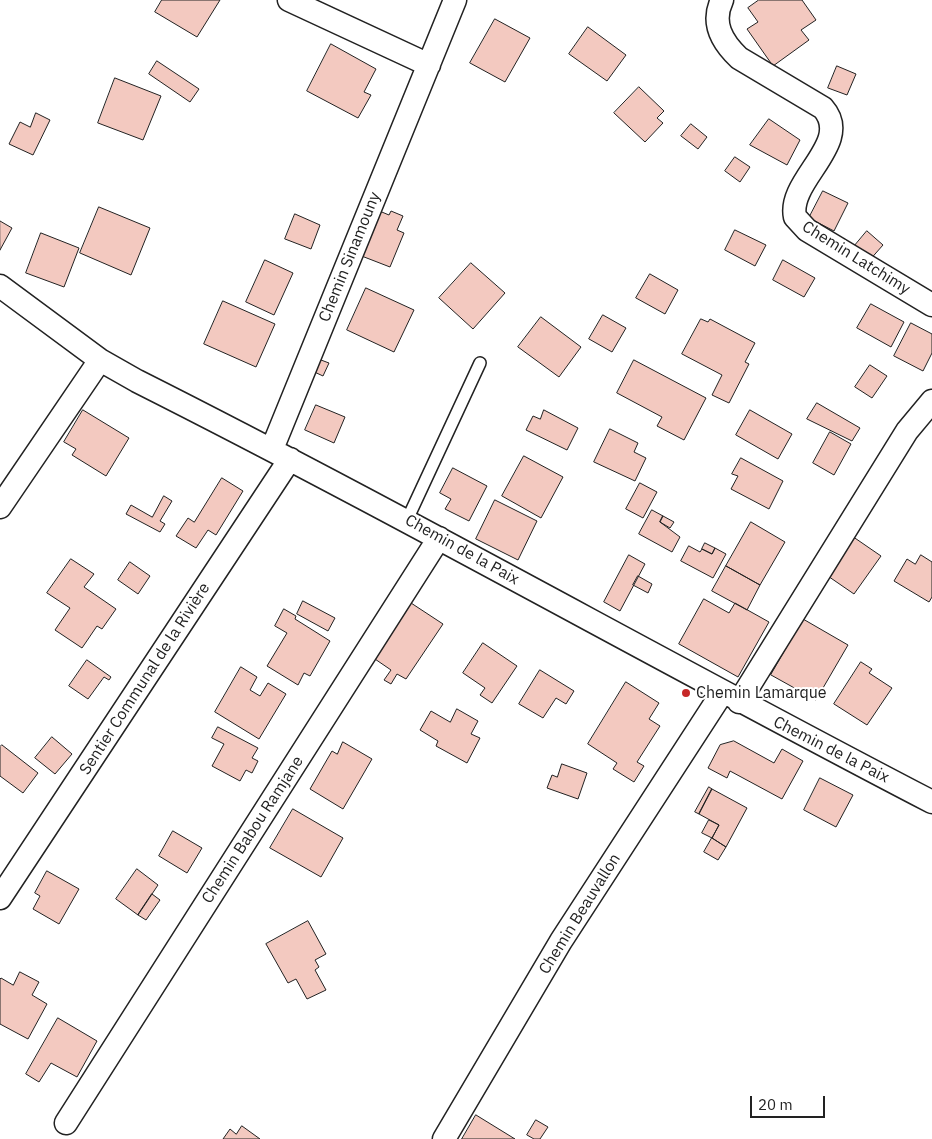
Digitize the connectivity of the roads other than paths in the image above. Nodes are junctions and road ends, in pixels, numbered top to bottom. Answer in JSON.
{"nodes":[{"id":1,"x":289,"y":0,"type":"edge"},
{"id":2,"x":455,"y":0,"type":"edge"},
{"id":3,"x":722,"y":0,"type":"edge"},
{"id":4,"x":428,"y":65,"type":"junction"},
{"id":5,"x":0,"y":286,"type":"edge"},
{"id":6,"x":932,"y":305,"type":"edge"},
{"id":7,"x":100,"y":360,"type":"junction"},
{"id":8,"x":480,"y":363,"type":"dead end"},
{"id":9,"x":932,"y":401,"type":"edge"},
{"id":10,"x":281,"y":454,"type":"junction"},
{"id":11,"x":0,"y":507,"type":"edge"},
{"id":12,"x":407,"y":520,"type":"junction"},
{"id":13,"x":439,"y":538,"type":"junction"},
{"id":14,"x":730,"y":697,"type":"junction"},
{"id":15,"x":932,"y":802,"type":"edge"},
{"id":16,"x":0,"y":898,"type":"edge"},
{"id":17,"x":66,"y":1123,"type":"dead end"},
{"id":18,"x":444,"y":1139,"type":"edge"}],
"edges":[{"from":1,"to":4,"type":"street"},
{"from":2,"to":4,"type":"street","name":"Chemin Sinamouny"},
{"from":3,"to":6,"type":"street","name":"Chemin Latchimy"},
{"from":4,"to":10,"type":"street","name":"Chemin Sinamouny"},
{"from":5,"to":7,"type":"street","name":"Chemin de la Paix"},
{"from":7,"to":10,"type":"street","name":"Chemin de la Paix"},
{"from":7,"to":11,"type":"street"},
{"from":8,"to":12,"type":"lane"},
{"from":9,"to":14,"type":"street"},
{"from":10,"to":12,"type":"street","name":"Chemin de la Paix"},
{"from":10,"to":16,"type":"street","name":"Sentier Communal de la Rivière"},
{"from":12,"to":13,"type":"street","name":"Chemin de la Paix"},
{"from":13,"to":14,"type":"street","name":"Chemin de la Paix"},
{"from":13,"to":17,"type":"street","name":"Chemin Babou Ramjane"},
{"from":14,"to":15,"type":"street","name":"Chemin de la Paix"},
{"from":14,"to":18,"type":"street","name":"Chemin Beauvallon"}]}
